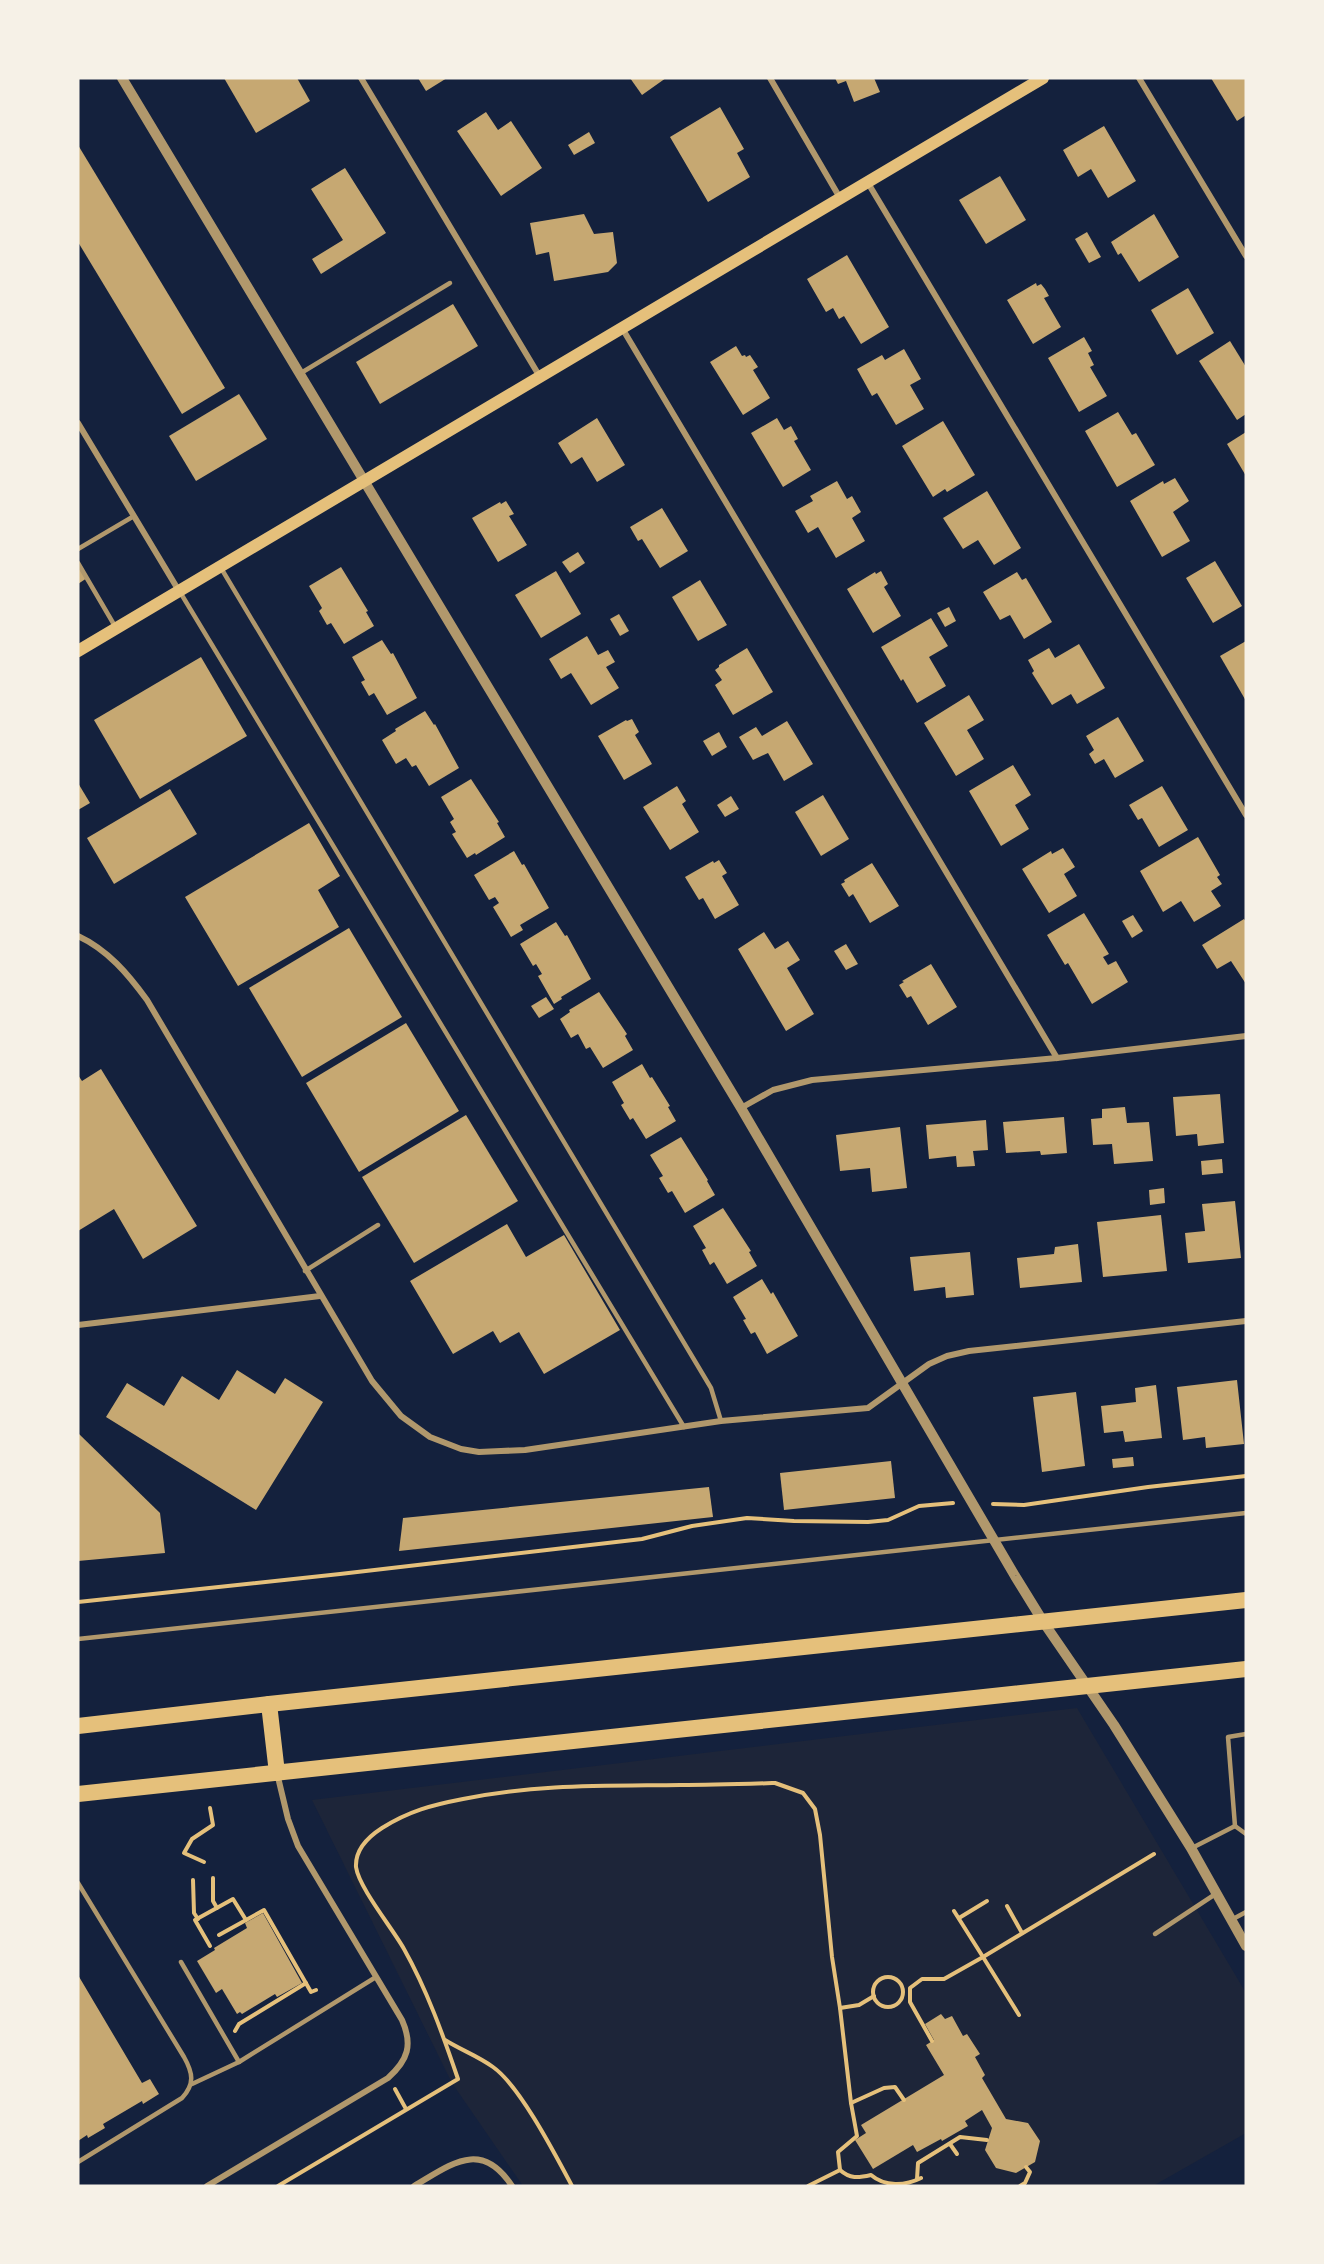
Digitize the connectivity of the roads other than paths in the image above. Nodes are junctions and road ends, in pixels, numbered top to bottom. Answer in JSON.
{"nodes":[{"id":1,"x":122,"y":78,"type":"edge"},
{"id":2,"x":361,"y":78,"type":"edge"},
{"id":3,"x":770,"y":78,"type":"edge"},
{"id":4,"x":1043,"y":78,"type":"edge"},
{"id":5,"x":1139,"y":78,"type":"edge"},
{"id":6,"x":867,"y":183,"type":"junction"},
{"id":7,"x":840,"y":198,"type":"junction"},
{"id":8,"x":1246,"y":256,"type":"edge"},
{"id":9,"x":450,"y":283,"type":"dead end"},
{"id":10,"x":622,"y":328,"type":"junction"},
{"id":11,"x":300,"y":373,"type":"junction"},
{"id":12,"x":540,"y":377,"type":"junction"},
{"id":13,"x":78,"y":423,"type":"edge"},
{"id":14,"x":364,"y":479,"type":"junction"},
{"id":15,"x":134,"y":516,"type":"junction"},
{"id":16,"x":78,"y":549,"type":"edge"},
{"id":17,"x":78,"y":563,"type":"edge"},
{"id":18,"x":220,"y":565,"type":"junction"},
{"id":19,"x":179,"y":591,"type":"junction"},
{"id":20,"x":116,"y":628,"type":"junction"},
{"id":21,"x":78,"y":651,"type":"edge"},
{"id":22,"x":1246,"y":815,"type":"edge"},
{"id":23,"x":78,"y":936,"type":"edge"},
{"id":24,"x":1246,"y":1036,"type":"edge"},
{"id":25,"x":1057,"y":1058,"type":"junction"},
{"id":26,"x":741,"y":1108,"type":"junction"},
{"id":27,"x":378,"y":1225,"type":"dead end"},
{"id":28,"x":305,"y":1271,"type":"junction"},
{"id":29,"x":320,"y":1296,"type":"junction"},
{"id":30,"x":1246,"y":1321,"type":"edge"},
{"id":31,"x":78,"y":1324,"type":"edge"},
{"id":32,"x":902,"y":1383,"type":"junction"},
{"id":33,"x":721,"y":1421,"type":"junction"},
{"id":34,"x":684,"y":1427,"type":"junction"},
{"id":35,"x":1246,"y":1513,"type":"edge"},
{"id":36,"x":995,"y":1542,"type":"junction"},
{"id":37,"x":1246,"y":1600,"type":"edge"},
{"id":38,"x":1044,"y":1623,"type":"junction"},
{"id":39,"x":78,"y":1639,"type":"edge"},
{"id":40,"x":1246,"y":1670,"type":"edge"},
{"id":41,"x":1086,"y":1686,"type":"junction"},
{"id":42,"x":269,"y":1704,"type":"junction"},
{"id":43,"x":78,"y":1726,"type":"edge"},
{"id":44,"x":1246,"y":1734,"type":"edge"},
{"id":45,"x":277,"y":1773,"type":"junction"},
{"id":46,"x":78,"y":1794,"type":"edge"},
{"id":47,"x":1235,"y":1826,"type":"junction"},
{"id":48,"x":1246,"y":1834,"type":"edge"},
{"id":49,"x":1191,"y":1848,"type":"junction"},
{"id":50,"x":78,"y":1883,"type":"edge"},
{"id":51,"x":1217,"y":1893,"type":"junction"},
{"id":52,"x":1246,"y":1912,"type":"edge"},
{"id":53,"x":1232,"y":1920,"type":"junction"},
{"id":54,"x":1155,"y":1934,"type":"dead end"},
{"id":55,"x":1246,"y":1946,"type":"edge"},
{"id":56,"x":181,"y":1962,"type":"dead end"},
{"id":57,"x":376,"y":1977,"type":"junction"},
{"id":58,"x":240,"y":2062,"type":"junction"},
{"id":59,"x":192,"y":2084,"type":"junction"},
{"id":60,"x":78,"y":2162,"type":"edge"},
{"id":61,"x":207,"y":2186,"type":"edge"},
{"id":62,"x":414,"y":2186,"type":"edge"},
{"id":63,"x":512,"y":2186,"type":"edge"}],
"edges":[{"from":1,"to":11,"type":"street"},
{"from":2,"to":12,"type":"street"},
{"from":3,"to":7,"type":"street"},
{"from":4,"to":6,"type":"main road"},
{"from":5,"to":8,"type":"street"},
{"from":6,"to":7,"type":"main road"},
{"from":6,"to":22,"type":"street"},
{"from":7,"to":10,"type":"main road"},
{"from":9,"to":11,"type":"lane"},
{"from":10,"to":12,"type":"main road"},
{"from":10,"to":25,"type":"street"},
{"from":11,"to":14,"type":"street"},
{"from":12,"to":14,"type":"main road"},
{"from":13,"to":15,"type":"street"},
{"from":14,"to":18,"type":"main road"},
{"from":14,"to":26,"type":"street"},
{"from":15,"to":16,"type":"lane"},
{"from":15,"to":19,"type":"street"},
{"from":17,"to":20,"type":"lane"},
{"from":18,"to":19,"type":"main road"},
{"from":18,"to":33,"type":"lane"},
{"from":19,"to":20,"type":"main road"},
{"from":19,"to":34,"type":"lane"},
{"from":20,"to":21,"type":"main road"},
{"from":23,"to":28,"type":"street"},
{"from":24,"to":25,"type":"street"},
{"from":25,"to":26,"type":"street"},
{"from":26,"to":32,"type":"street"},
{"from":27,"to":28,"type":"lane"},
{"from":28,"to":29,"type":"street"},
{"from":29,"to":31,"type":"street"},
{"from":29,"to":34,"type":"street"},
{"from":30,"to":32,"type":"street"},
{"from":32,"to":33,"type":"street"},
{"from":32,"to":36,"type":"street"},
{"from":33,"to":34,"type":"street"},
{"from":35,"to":36,"type":"lane"},
{"from":36,"to":38,"type":"street"},
{"from":36,"to":39,"type":"lane"},
{"from":37,"to":38,"type":"highway"},
{"from":38,"to":41,"type":"street"},
{"from":38,"to":42,"type":"highway"},
{"from":40,"to":41,"type":"highway"},
{"from":41,"to":45,"type":"highway"},
{"from":41,"to":49,"type":"street"},
{"from":42,"to":43,"type":"highway"},
{"from":42,"to":45,"type":"highway"},
{"from":44,"to":47,"type":"lane"},
{"from":45,"to":46,"type":"highway"},
{"from":45,"to":57,"type":"street"},
{"from":47,"to":48,"type":"lane"},
{"from":47,"to":49,"type":"lane"},
{"from":49,"to":51,"type":"street"},
{"from":50,"to":59,"type":"lane"},
{"from":51,"to":53,"type":"street"},
{"from":51,"to":54,"type":"lane"},
{"from":52,"to":53,"type":"lane"},
{"from":53,"to":55,"type":"street"},
{"from":56,"to":58,"type":"lane"},
{"from":57,"to":58,"type":"lane"},
{"from":57,"to":61,"type":"street"},
{"from":58,"to":59,"type":"lane"},
{"from":59,"to":60,"type":"lane"},
{"from":62,"to":63,"type":"street"}]}
